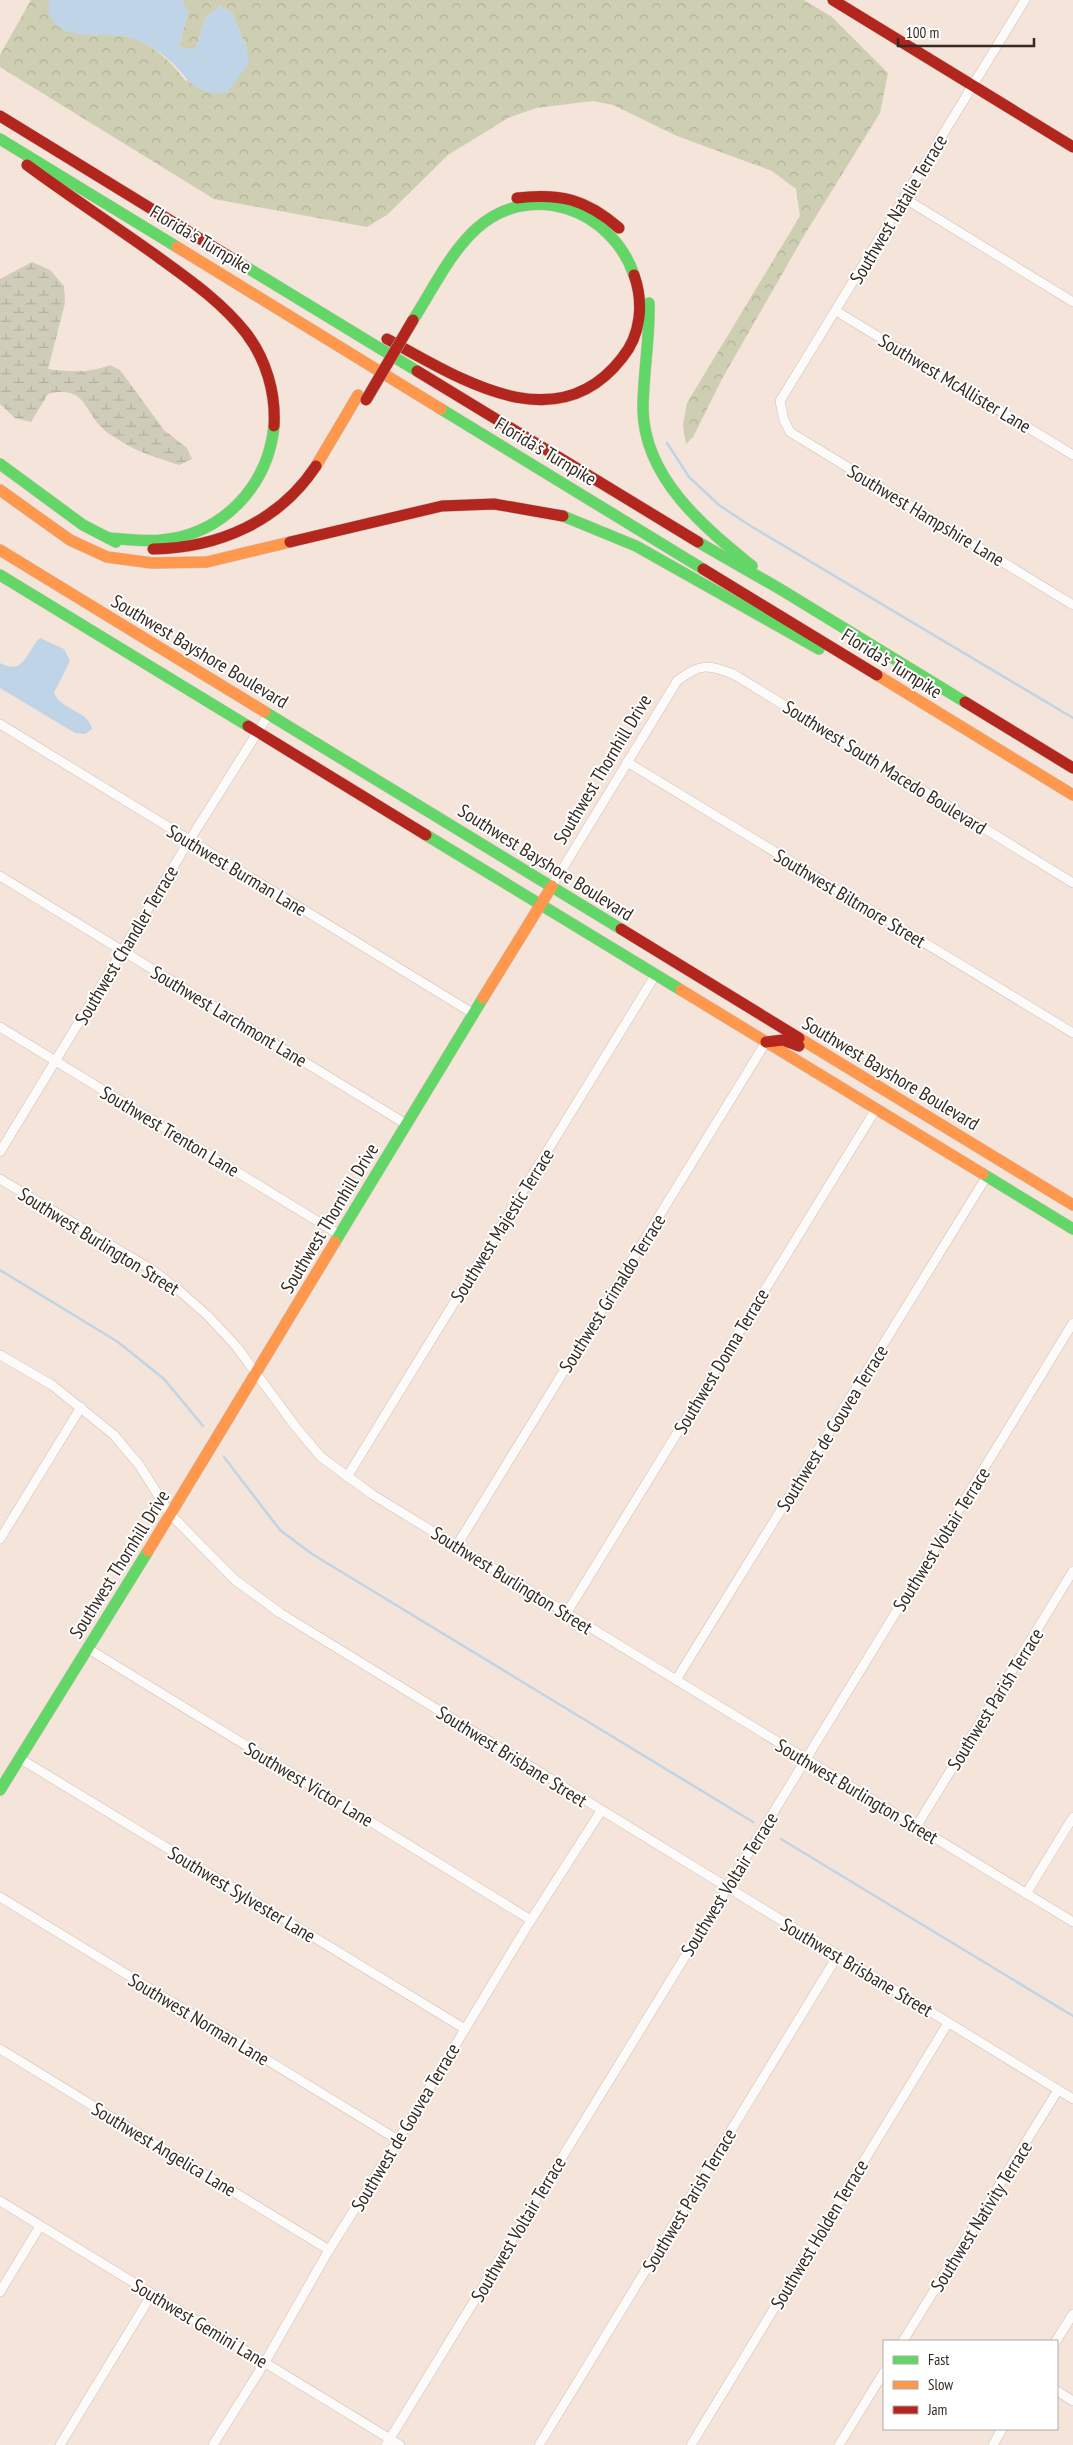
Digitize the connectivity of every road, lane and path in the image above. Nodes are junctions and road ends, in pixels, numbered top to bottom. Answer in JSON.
{"nodes":[{"id":1,"x":833,"y":0,"type":"edge"},
{"id":2,"x":1025,"y":0,"type":"edge"},
{"id":3,"x":972,"y":85,"type":"junction"},
{"id":4,"x":0,"y":116,"type":"edge"},
{"id":5,"x":0,"y":140,"type":"edge"},
{"id":6,"x":1073,"y":147,"type":"edge"},
{"id":7,"x":904,"y":198,"type":"junction"},
{"id":8,"x":630,"y":242,"type":"dead end"},
{"id":9,"x":643,"y":266,"type":"dead end"},
{"id":10,"x":256,"y":270,"type":"junction"},
{"id":11,"x":1073,"y":302,"type":"edge"},
{"id":12,"x":836,"y":311,"type":"junction"},
{"id":13,"x":408,"y":318,"type":"junction"},
{"id":14,"x":362,"y":397,"type":"junction"},
{"id":15,"x":784,"y":420,"type":"joint"},
{"id":16,"x":1073,"y":455,"type":"edge"},
{"id":17,"x":0,"y":464,"type":"edge"},
{"id":18,"x":0,"y":490,"type":"edge"},
{"id":19,"x":108,"y":538,"type":"junction"},
{"id":20,"x":0,"y":550,"type":"edge"},
{"id":21,"x":0,"y":558,"type":"edge"},
{"id":22,"x":181,"y":564,"type":"junction"},
{"id":23,"x":36,"y":571,"type":"junction"},
{"id":24,"x":0,"y":575,"type":"edge"},
{"id":25,"x":780,"y":589,"type":"junction"},
{"id":26,"x":1073,"y":605,"type":"edge"},
{"id":27,"x":693,"y":668,"type":"joint"},
{"id":28,"x":898,"y":689,"type":"junction"},
{"id":29,"x":269,"y":714,"type":"junction"},
{"id":30,"x":0,"y":724,"type":"edge"},
{"id":31,"x":258,"y":730,"type":"junction"},
{"id":32,"x":627,"y":762,"type":"junction"},
{"id":33,"x":1073,"y":768,"type":"edge"},
{"id":34,"x":1073,"y":795,"type":"edge"},
{"id":35,"x":189,"y":840,"type":"junction"},
{"id":36,"x":0,"y":876,"type":"edge"},
{"id":37,"x":1073,"y":883,"type":"edge"},
{"id":38,"x":552,"y":886,"type":"junction"},
{"id":39,"x":541,"y":905,"type":"junction"},
{"id":40,"x":123,"y":951,"type":"junction"},
{"id":41,"x":656,"y":974,"type":"junction"},
{"id":42,"x":677,"y":987,"type":"junction"},
{"id":43,"x":751,"y":1008,"type":"junction"},
{"id":44,"x":474,"y":1014,"type":"junction"},
{"id":45,"x":0,"y":1027,"type":"edge"},
{"id":46,"x":1073,"y":1033,"type":"edge"},
{"id":47,"x":766,"y":1042,"type":"junction"},
{"id":48,"x":55,"y":1061,"type":"junction"},
{"id":49,"x":856,"y":1072,"type":"junction"},
{"id":50,"x":876,"y":1108,"type":"junction"},
{"id":51,"x":406,"y":1124,"type":"junction"},
{"id":52,"x":0,"y":1152,"type":"edge"},
{"id":53,"x":987,"y":1176,"type":"junction"},
{"id":54,"x":0,"y":1179,"type":"edge"},
{"id":55,"x":1073,"y":1205,"type":"edge"},
{"id":56,"x":1073,"y":1229,"type":"edge"},
{"id":57,"x":340,"y":1235,"type":"junction"},
{"id":58,"x":1073,"y":1324,"type":"edge"},
{"id":59,"x":0,"y":1355,"type":"edge"},
{"id":60,"x":256,"y":1372,"type":"junction"},
{"id":61,"x":81,"y":1407,"type":"junction"},
{"id":62,"x":347,"y":1477,"type":"junction"},
{"id":63,"x":170,"y":1514,"type":"junction"},
{"id":64,"x":0,"y":1539,"type":"edge"},
{"id":65,"x":457,"y":1545,"type":"junction"},
{"id":66,"x":1073,"y":1571,"type":"edge"},
{"id":67,"x":566,"y":1614,"type":"junction"},
{"id":68,"x":87,"y":1648,"type":"junction"},
{"id":69,"x":676,"y":1680,"type":"junction"},
{"id":70,"x":19,"y":1758,"type":"junction"},
{"id":71,"x":806,"y":1759,"type":"junction"},
{"id":72,"x":0,"y":1790,"type":"edge"},
{"id":73,"x":601,"y":1811,"type":"junction"},
{"id":74,"x":1073,"y":1817,"type":"edge"},
{"id":75,"x":916,"y":1827,"type":"junction"},
{"id":76,"x":727,"y":1888,"type":"junction"},
{"id":77,"x":1026,"y":1894,"type":"junction"},
{"id":78,"x":0,"y":1897,"type":"edge"},
{"id":79,"x":531,"y":1920,"type":"junction"},
{"id":80,"x":1073,"y":1922,"type":"edge"},
{"id":81,"x":838,"y":1955,"type":"junction"},
{"id":82,"x":948,"y":2022,"type":"junction"},
{"id":83,"x":464,"y":2029,"type":"junction"},
{"id":84,"x":0,"y":2048,"type":"edge"},
{"id":85,"x":1058,"y":2090,"type":"junction"},
{"id":86,"x":1073,"y":2099,"type":"edge"},
{"id":87,"x":398,"y":2140,"type":"junction"},
{"id":88,"x":0,"y":2201,"type":"edge"},
{"id":89,"x":40,"y":2226,"type":"junction"},
{"id":90,"x":329,"y":2250,"type":"junction"},
{"id":91,"x":0,"y":2292,"type":"edge"},
{"id":92,"x":152,"y":2294,"type":"junction"},
{"id":93,"x":1073,"y":2314,"type":"edge"},
{"id":94,"x":904,"y":2340,"type":"edge"},
{"id":95,"x":1057,"y":2340,"type":"edge"},
{"id":96,"x":264,"y":2362,"type":"junction"},
{"id":97,"x":883,"y":2374,"type":"edge"},
{"id":98,"x":1058,"y":2392,"type":"edge"},
{"id":99,"x":1073,"y":2401,"type":"edge"},
{"id":100,"x":1001,"y":2430,"type":"edge"},
{"id":101,"x":388,"y":2442,"type":"edge"},
{"id":102,"x":60,"y":2445,"type":"edge"},
{"id":103,"x":213,"y":2445,"type":"edge"},
{"id":104,"x":400,"y":2445,"type":"edge"},
{"id":105,"x":539,"y":2445,"type":"edge"},
{"id":106,"x":691,"y":2445,"type":"edge"},
{"id":107,"x":839,"y":2445,"type":"edge"},
{"id":108,"x":993,"y":2445,"type":"edge"}],
"edges":[{"from":1,"to":3,"type":"main road"},
{"from":2,"to":3,"type":"street","name":"Southwest Natalie Terrace"},
{"from":3,"to":6,"type":"main road"},
{"from":3,"to":7,"type":"street","name":"Southwest Natalie Terrace"},
{"from":4,"to":10,"type":"main road","name":"Florida's Turnpike"},
{"from":5,"to":19,"type":"main road"},
{"from":5,"to":28,"type":"main road","name":"Florida's Turnpike"},
{"from":7,"to":11,"type":"street"},
{"from":7,"to":12,"type":"street","name":"Southwest Natalie Terrace"},
{"from":8,"to":13,"type":"main road"},
{"from":9,"to":25,"type":"main road"},
{"from":10,"to":13,"type":"main road"},
{"from":10,"to":25,"type":"main road","name":"Florida's Turnpike"},
{"from":12,"to":15,"type":"street","name":"Southwest Natalie Terrace"},
{"from":12,"to":16,"type":"street","name":"Southwest McAllister Lane"},
{"from":13,"to":14,"type":"main road","bridge":true},
{"from":14,"to":19,"type":"main road"},
{"from":14,"to":22,"type":"main road"},
{"from":15,"to":26,"type":"street","name":"Southwest Hampshire Lane"},
{"from":17,"to":19,"type":"main road"},
{"from":18,"to":22,"type":"main road"},
{"from":20,"to":23,"type":"main road","name":"Southwest Bayshore Boulevard"},
{"from":21,"to":23,"type":"main road"},
{"from":22,"to":28,"type":"main road"},
{"from":23,"to":29,"type":"main road","name":"Southwest Bayshore Boulevard"},
{"from":24,"to":31,"type":"main road","name":"Southwest Bayshore Boulevard"},
{"from":25,"to":33,"type":"main road","name":"Florida's Turnpike"},
{"from":27,"to":32,"type":"street","name":"Southwest Thornhill Drive"},
{"from":27,"to":37,"type":"street","name":"Southwest South Macedo Boulevard"},
{"from":28,"to":34,"type":"main road","name":"Florida's Turnpike"},
{"from":29,"to":31,"type":"street","name":"Southwest Chandler Terrace"},
{"from":29,"to":38,"type":"main road","name":"Southwest Bayshore Boulevard"},
{"from":30,"to":35,"type":"street","name":"Southwest Burman Lane"},
{"from":31,"to":35,"type":"street","name":"Southwest Chandler Terrace"},
{"from":31,"to":39,"type":"main road","name":"Southwest Bayshore Boulevard"},
{"from":32,"to":38,"type":"street","name":"Southwest Thornhill Drive"},
{"from":32,"to":46,"type":"street","name":"Southwest Biltmore Street"},
{"from":35,"to":40,"type":"street","name":"Southwest Chandler Terrace"},
{"from":35,"to":44,"type":"street","name":"Southwest Burman Lane"},
{"from":36,"to":40,"type":"street","name":"Southwest Larchmont Lane"},
{"from":38,"to":39,"type":"main road","name":"Southwest Thornhill Drive"},
{"from":38,"to":43,"type":"main road","name":"Southwest Bayshore Boulevard"},
{"from":39,"to":41,"type":"main road","name":"Southwest Bayshore Boulevard"},
{"from":39,"to":44,"type":"main road","name":"Southwest Thornhill Drive"},
{"from":40,"to":48,"type":"street","name":"Southwest Chandler Terrace"},
{"from":40,"to":51,"type":"street","name":"Southwest Larchmont Lane"},
{"from":41,"to":42,"type":"main road","name":"Southwest Bayshore Boulevard"},
{"from":41,"to":62,"type":"street","name":"Southwest Majestic Terrace"},
{"from":42,"to":43,"type":"main road"},
{"from":42,"to":47,"type":"main road","name":"Southwest Bayshore Boulevard"},
{"from":43,"to":49,"type":"main road","name":"Southwest Bayshore Boulevard"},
{"from":44,"to":51,"type":"main road","name":"Southwest Thornhill Drive"},
{"from":45,"to":48,"type":"street","name":"Southwest Trenton Lane"},
{"from":47,"to":49,"type":"main road"},
{"from":47,"to":50,"type":"main road","name":"Southwest Bayshore Boulevard"},
{"from":47,"to":65,"type":"street","name":"Southwest Grimaldo Terrace"},
{"from":48,"to":52,"type":"street","name":"Southwest Chandler Terrace"},
{"from":48,"to":57,"type":"street","name":"Southwest Trenton Lane"},
{"from":49,"to":55,"type":"main road","name":"Southwest Bayshore Boulevard"},
{"from":50,"to":53,"type":"main road","name":"Southwest Bayshore Boulevard"},
{"from":50,"to":67,"type":"street","name":"Southwest Donna Terrace"},
{"from":51,"to":57,"type":"main road","name":"Southwest Thornhill Drive"},
{"from":53,"to":56,"type":"main road","name":"Southwest Bayshore Boulevard"},
{"from":53,"to":69,"type":"street","name":"Southwest de Gouvea Terrace"},
{"from":54,"to":60,"type":"street","name":"Southwest Burlington Street"},
{"from":57,"to":60,"type":"main road","name":"Southwest Thornhill Drive"},
{"from":58,"to":71,"type":"street","name":"Southwest Voltair Terrace"},
{"from":59,"to":61,"type":"street","name":"Southwest Brisbane Street"},
{"from":60,"to":62,"type":"street","name":"Southwest Burlington Street"},
{"from":60,"to":63,"type":"main road","name":"Southwest Thornhill Drive"},
{"from":61,"to":63,"type":"street","name":"Southwest Brisbane Street"},
{"from":61,"to":64,"type":"street"},
{"from":62,"to":65,"type":"street","name":"Southwest Burlington Street"},
{"from":63,"to":68,"type":"main road","name":"Southwest Thornhill Drive"},
{"from":63,"to":73,"type":"street","name":"Southwest Brisbane Street"},
{"from":65,"to":67,"type":"street","name":"Southwest Burlington Street"},
{"from":66,"to":75,"type":"street","name":"Southwest Parish Terrace"},
{"from":67,"to":69,"type":"street","name":"Southwest Burlington Street"},
{"from":68,"to":70,"type":"main road","name":"Southwest Thornhill Drive"},
{"from":68,"to":79,"type":"street","name":"Southwest Victor Lane"},
{"from":69,"to":71,"type":"street","name":"Southwest Burlington Street"},
{"from":70,"to":72,"type":"main road","name":"Southwest Thornhill Drive"},
{"from":70,"to":83,"type":"street","name":"Southwest Sylvester Lane"},
{"from":71,"to":75,"type":"street","name":"Southwest Burlington Street"},
{"from":71,"to":76,"type":"street","name":"Southwest Voltair Terrace"},
{"from":73,"to":76,"type":"street","name":"Southwest Brisbane Street"},
{"from":73,"to":79,"type":"street","name":"Southwest de Gouvea Terrace"},
{"from":74,"to":77,"type":"street"},
{"from":75,"to":77,"type":"street","name":"Southwest Burlington Street"},
{"from":76,"to":81,"type":"street","name":"Southwest Brisbane Street"},
{"from":76,"to":101,"type":"street","name":"Southwest Voltair Terrace"},
{"from":77,"to":80,"type":"street","name":"Southwest Burlington Street"},
{"from":78,"to":87,"type":"street","name":"Southwest Norman Lane"},
{"from":79,"to":83,"type":"street","name":"Southwest de Gouvea Terrace"},
{"from":81,"to":82,"type":"street","name":"Southwest Brisbane Street"},
{"from":81,"to":105,"type":"street","name":"Southwest Parish Terrace"},
{"from":82,"to":85,"type":"street","name":"Southwest Brisbane Street"},
{"from":82,"to":106,"type":"street","name":"Southwest Holden Terrace"},
{"from":83,"to":87,"type":"street","name":"Southwest de Gouvea Terrace"},
{"from":84,"to":90,"type":"street","name":"Southwest Angelica Lane"},
{"from":85,"to":86,"type":"street","name":"Southwest Brisbane Street"},
{"from":85,"to":94,"type":"street","name":"Southwest Nativity Terrace"},
{"from":87,"to":90,"type":"street","name":"Southwest de Gouvea Terrace"},
{"from":88,"to":89,"type":"street","name":"Southwest Gemini Lane"},
{"from":89,"to":91,"type":"street"},
{"from":89,"to":92,"type":"street","name":"Southwest Gemini Lane"},
{"from":90,"to":96,"type":"street","name":"Southwest de Gouvea Terrace"},
{"from":92,"to":96,"type":"street","name":"Southwest Gemini Lane"},
{"from":92,"to":102,"type":"street"},
{"from":93,"to":95,"type":"street"},
{"from":96,"to":101,"type":"street","name":"Southwest Gemini Lane"},
{"from":96,"to":103,"type":"street","name":"Southwest de Gouvea Terrace"},
{"from":97,"to":107,"type":"street"},
{"from":98,"to":99,"type":"street"},
{"from":100,"to":108,"type":"street"},
{"from":101,"to":104,"type":"street","name":"Southwest Gemini Lane"}]}
